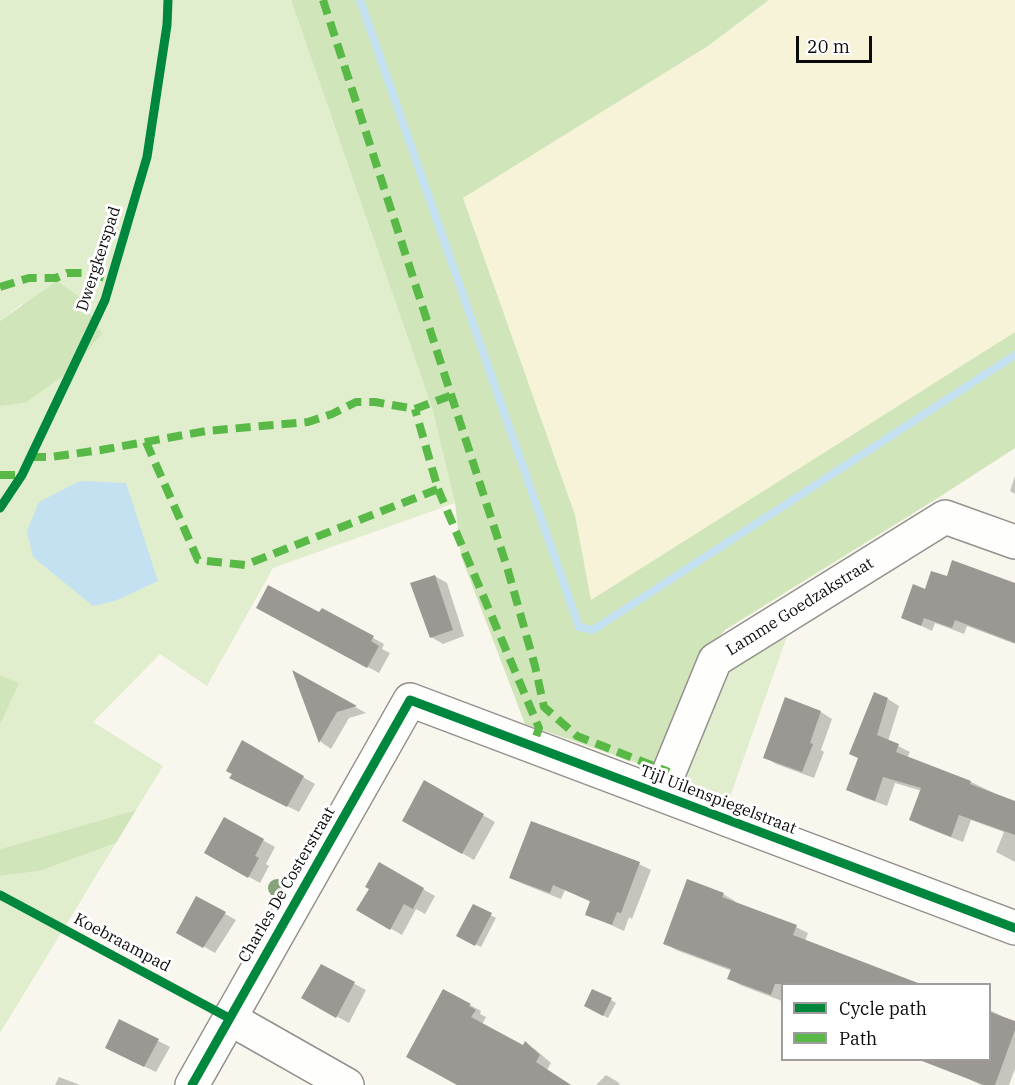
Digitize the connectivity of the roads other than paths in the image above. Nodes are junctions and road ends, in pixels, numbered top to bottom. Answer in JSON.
{"nodes":[{"id":1,"x":1015,"y":542,"type":"edge"},
{"id":2,"x":410,"y":700,"type":"joint"},
{"id":3,"x":660,"y":794,"type":"junction"},
{"id":4,"x":1015,"y":928,"type":"edge"},
{"id":5,"x":229,"y":1018,"type":"junction"},
{"id":6,"x":192,"y":1085,"type":"edge"},
{"id":7,"x":347,"y":1085,"type":"edge"}],
"edges":[{"from":1,"to":3,"type":"street","name":"Lamme Goedzakstraat"},
{"from":2,"to":3,"type":"street","name":"Tijl Uilenspiegelstraat"},
{"from":2,"to":5,"type":"street","name":"Charles De Costerstraat"},
{"from":3,"to":4,"type":"street","name":"Tijl Uilenspiegelstraat"},
{"from":5,"to":6,"type":"street","name":"Charles De Costerstraat"},
{"from":5,"to":7,"type":"street"}]}
